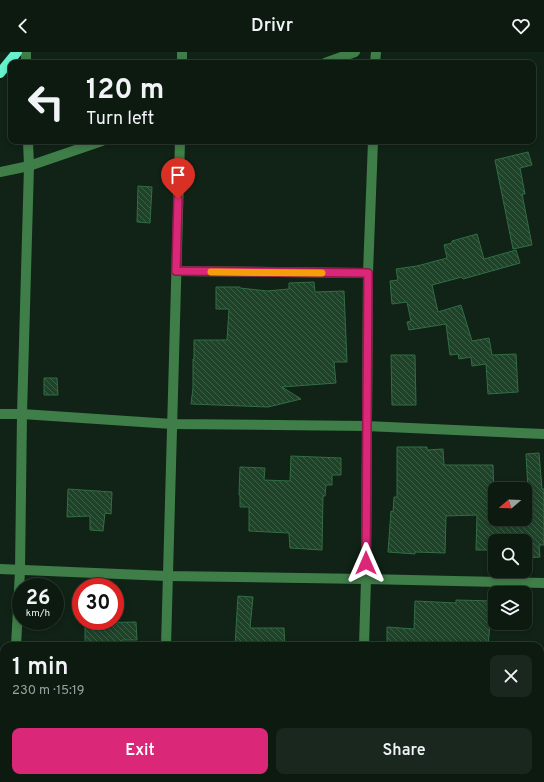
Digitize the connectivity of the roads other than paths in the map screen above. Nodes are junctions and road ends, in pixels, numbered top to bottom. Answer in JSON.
{"nodes":[{"id":1,"x":17,"y":52,"type":"edge"},
{"id":2,"x":355,"y":52,"type":"edge"},
{"id":3,"x":11,"y":60,"type":"edge"},
{"id":4,"x":332,"y":60,"type":"edge"},
{"id":5,"x":8,"y":63,"type":"edge"},
{"id":6,"x":0,"y":73,"type":"edge"},
{"id":7,"x":28,"y":144,"type":"edge"},
{"id":8,"x":93,"y":144,"type":"edge"},
{"id":9,"x":180,"y":144,"type":"edge"},
{"id":10,"x":373,"y":144,"type":"edge"},
{"id":11,"x":29,"y":166,"type":"junction"},
{"id":12,"x":0,"y":172,"type":"edge"},
{"id":13,"x":176,"y":271,"type":"junction"},
{"id":14,"x":368,"y":273,"type":"junction"},
{"id":15,"x":0,"y":414,"type":"edge"},
{"id":16,"x":22,"y":414,"type":"junction"},
{"id":17,"x":172,"y":424,"type":"junction"},
{"id":18,"x":366,"y":426,"type":"junction"},
{"id":19,"x":544,"y":434,"type":"edge"},
{"id":20,"x":0,"y":569,"type":"edge"},
{"id":21,"x":20,"y":571,"type":"junction"},
{"id":22,"x":167,"y":576,"type":"junction"},
{"id":23,"x":366,"y":578,"type":"junction"},
{"id":24,"x":544,"y":583,"type":"edge"},
{"id":25,"x":16,"y":642,"type":"edge"},
{"id":26,"x":166,"y":642,"type":"edge"},
{"id":27,"x":364,"y":642,"type":"edge"}],
"edges":[{"from":1,"to":3,"type":"main road"},
{"from":2,"to":4,"type":"street"},
{"from":5,"to":6,"type":"main road"},
{"from":7,"to":11,"type":"street"},
{"from":8,"to":11,"type":"street"},
{"from":9,"to":13,"type":"street"},
{"from":10,"to":14,"type":"street"},
{"from":11,"to":12,"type":"street"},
{"from":11,"to":16,"type":"street"},
{"from":13,"to":14,"type":"street"},
{"from":13,"to":17,"type":"street"},
{"from":14,"to":18,"type":"street"},
{"from":15,"to":16,"type":"street"},
{"from":16,"to":17,"type":"street"},
{"from":16,"to":21,"type":"street"},
{"from":17,"to":18,"type":"street"},
{"from":17,"to":22,"type":"street"},
{"from":18,"to":19,"type":"street"},
{"from":18,"to":23,"type":"street"},
{"from":20,"to":21,"type":"street"},
{"from":21,"to":22,"type":"street"},
{"from":21,"to":25,"type":"street"},
{"from":22,"to":23,"type":"street"},
{"from":22,"to":26,"type":"street"},
{"from":23,"to":24,"type":"street"},
{"from":23,"to":27,"type":"street"}]}
